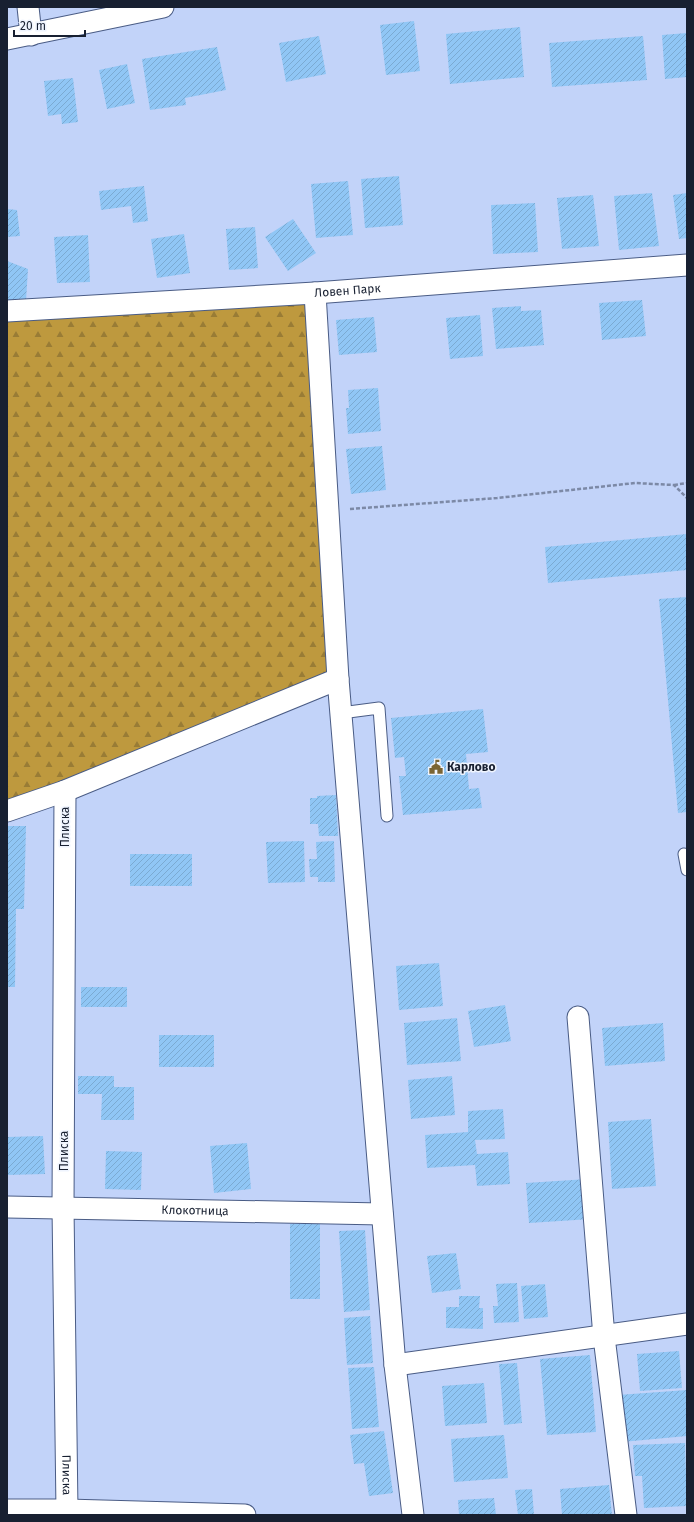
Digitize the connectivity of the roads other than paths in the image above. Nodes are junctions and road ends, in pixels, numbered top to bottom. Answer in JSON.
{"nodes":[{"id":1,"x":28,"y":7,"type":"edge"},
{"id":2,"x":163,"y":7,"type":"edge"},
{"id":3,"x":31,"y":36,"type":"junction"},
{"id":4,"x":7,"y":39,"type":"edge"},
{"id":5,"x":687,"y":265,"type":"edge"},
{"id":6,"x":315,"y":293,"type":"junction"},
{"id":7,"x":7,"y":311,"type":"edge"},
{"id":8,"x":338,"y":678,"type":"junction"},
{"id":9,"x":341,"y":713,"type":"junction"},
{"id":10,"x":65,"y":791,"type":"junction"},
{"id":11,"x":7,"y":811,"type":"edge"},
{"id":12,"x":387,"y":816,"type":"dead end"},
{"id":13,"x":684,"y":854,"type":"dead end"},
{"id":14,"x":687,"y":870,"type":"edge"},
{"id":15,"x":578,"y":1017,"type":"dead end"},
{"id":16,"x":7,"y":1207,"type":"edge"},
{"id":17,"x":63,"y":1207,"type":"junction"},
{"id":18,"x":382,"y":1214,"type":"junction"},
{"id":19,"x":687,"y":1324,"type":"edge"},
{"id":20,"x":604,"y":1337,"type":"junction"},
{"id":21,"x":395,"y":1365,"type":"junction"},
{"id":22,"x":7,"y":1510,"type":"edge"},
{"id":23,"x":67,"y":1510,"type":"junction"},
{"id":24,"x":245,"y":1515,"type":"edge"},
{"id":25,"x":413,"y":1515,"type":"edge"},
{"id":26,"x":626,"y":1515,"type":"edge"}],
"edges":[{"from":1,"to":3,"type":"street"},
{"from":2,"to":3,"type":"street"},
{"from":3,"to":4,"type":"street"},
{"from":5,"to":6,"type":"street","name":"Ловен Парк"},
{"from":6,"to":7,"type":"street","name":"Ловен Парк"},
{"from":6,"to":8,"type":"street"},
{"from":8,"to":9,"type":"street"},
{"from":8,"to":10,"type":"street"},
{"from":9,"to":12,"type":"lane"},
{"from":9,"to":18,"type":"street"},
{"from":10,"to":11,"type":"street"},
{"from":10,"to":17,"type":"street","name":"Плиска"},
{"from":13,"to":14,"type":"lane"},
{"from":15,"to":20,"type":"street"},
{"from":16,"to":17,"type":"street","name":"Клокотница"},
{"from":17,"to":18,"type":"street","name":"Клокотница"},
{"from":17,"to":23,"type":"street","name":"Плиска"},
{"from":18,"to":21,"type":"street"},
{"from":19,"to":20,"type":"street"},
{"from":20,"to":21,"type":"street"},
{"from":20,"to":26,"type":"street"},
{"from":21,"to":25,"type":"street"},
{"from":22,"to":23,"type":"street"},
{"from":23,"to":24,"type":"street"}]}
